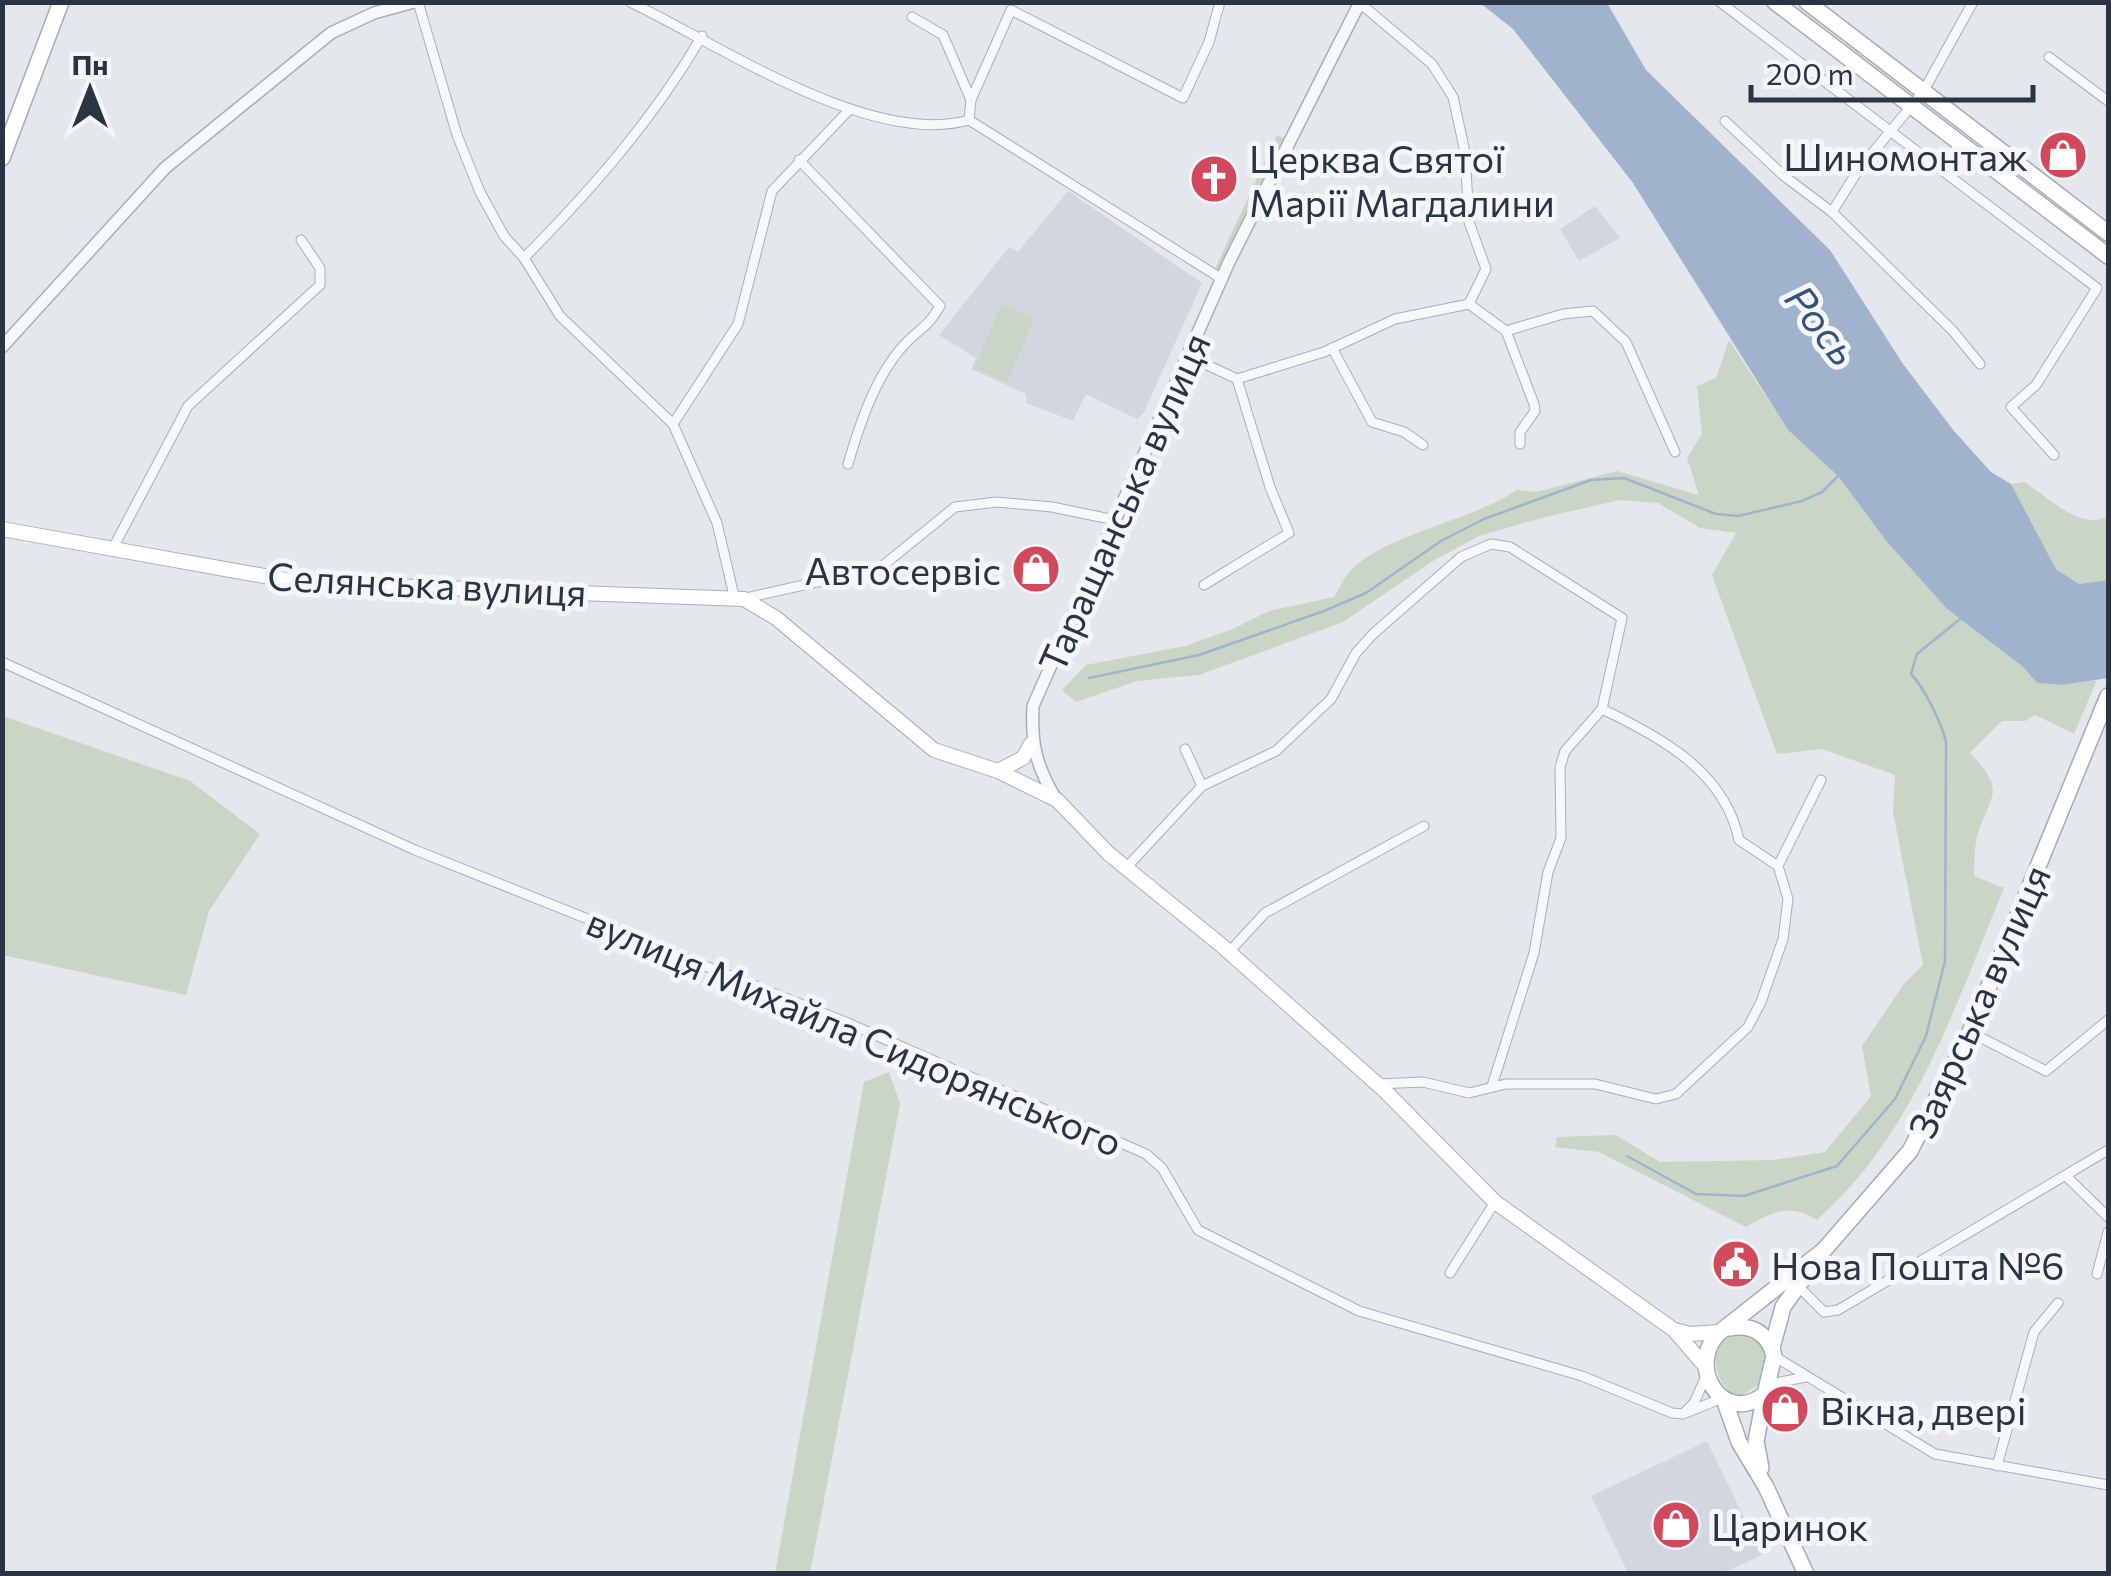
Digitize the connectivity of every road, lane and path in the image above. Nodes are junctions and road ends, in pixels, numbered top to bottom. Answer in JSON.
{"nodes":[{"id":1,"x":60,"y":2,"type":"edge"},
{"id":2,"x":416,"y":2,"type":"edge"},
{"id":3,"x":630,"y":2,"type":"edge"},
{"id":4,"x":1220,"y":2,"type":"edge"},
{"id":5,"x":1720,"y":2,"type":"edge"},
{"id":6,"x":1774,"y":2,"type":"edge"},
{"id":7,"x":1807,"y":2,"type":"edge"},
{"id":8,"x":1973,"y":2,"type":"edge"},
{"id":9,"x":1361,"y":3,"type":"edge"},
{"id":10,"x":912,"y":17,"type":"dead end"},
{"id":11,"x":702,"y":36,"type":"junction"},
{"id":12,"x":2049,"y":57,"type":"dead end"},
{"id":13,"x":1923,"y":92,"type":"junction"},
{"id":14,"x":971,"y":100,"type":"junction"},
{"id":15,"x":2108,"y":101,"type":"edge"},
{"id":16,"x":1911,"y":108,"type":"junction"},
{"id":17,"x":850,"y":109,"type":"junction"},
{"id":18,"x":969,"y":120,"type":"junction"},
{"id":19,"x":1725,"y":121,"type":"dead end"},
{"id":20,"x":1888,"y":132,"type":"junction"},
{"id":21,"x":2,"y":158,"type":"edge"},
{"id":22,"x":799,"y":160,"type":"junction"},
{"id":23,"x":1832,"y":212,"type":"junction"},
{"id":24,"x":2108,"y":233,"type":"edge"},
{"id":25,"x":300,"y":240,"type":"dead end"},
{"id":26,"x":2108,"y":256,"type":"edge"},
{"id":27,"x":524,"y":258,"type":"junction"},
{"id":28,"x":1222,"y":279,"type":"junction"},
{"id":29,"x":1469,"y":304,"type":"junction"},
{"id":30,"x":1506,"y":331,"type":"junction"},
{"id":31,"x":2,"y":347,"type":"edge"},
{"id":32,"x":1332,"y":348,"type":"junction"},
{"id":33,"x":1188,"y":356,"type":"junction"},
{"id":34,"x":1980,"y":364,"type":"dead end"},
{"id":35,"x":1237,"y":380,"type":"junction"},
{"id":36,"x":673,"y":424,"type":"junction"},
{"id":37,"x":1520,"y":444,"type":"dead end"},
{"id":38,"x":1423,"y":445,"type":"dead end"},
{"id":39,"x":1675,"y":452,"type":"dead end"},
{"id":40,"x":2054,"y":455,"type":"dead end"},
{"id":41,"x":848,"y":464,"type":"dead end"},
{"id":42,"x":1115,"y":520,"type":"junction"},
{"id":43,"x":2,"y":529,"type":"edge"},
{"id":44,"x":113,"y":548,"type":"junction"},
{"id":45,"x":1204,"y":585,"type":"dead end"},
{"id":46,"x":739,"y":600,"type":"junction"},
{"id":47,"x":2,"y":662,"type":"edge"},
{"id":48,"x":2108,"y":696,"type":"edge"},
{"id":49,"x":1602,"y":709,"type":"junction"},
{"id":50,"x":1030,"y":744,"type":"junction"},
{"id":51,"x":1185,"y":749,"type":"dead end"},
{"id":52,"x":998,"y":771,"type":"junction"},
{"id":53,"x":1821,"y":780,"type":"dead end"},
{"id":54,"x":1202,"y":786,"type":"junction"},
{"id":55,"x":1057,"y":800,"type":"junction"},
{"id":56,"x":1424,"y":826,"type":"dead end"},
{"id":57,"x":1778,"y":866,"type":"junction"},
{"id":58,"x":1126,"y":868,"type":"junction"},
{"id":59,"x":1229,"y":952,"type":"junction"},
{"id":60,"x":2108,"y":1020,"type":"edge"},
{"id":61,"x":1970,"y":1032,"type":"junction"},
{"id":62,"x":1378,"y":1084,"type":"junction"},
{"id":63,"x":1492,"y":1086,"type":"junction"},
{"id":64,"x":2108,"y":1150,"type":"edge"},
{"id":65,"x":2067,"y":1176,"type":"junction"},
{"id":66,"x":1495,"y":1202,"type":"junction"},
{"id":67,"x":2108,"y":1217,"type":"edge"},
{"id":68,"x":2108,"y":1232,"type":"edge"},
{"id":69,"x":1824,"y":1250,"type":"junction"},
{"id":70,"x":1450,"y":1273,"type":"dead end"},
{"id":71,"x":2097,"y":1274,"type":"dead end"},
{"id":72,"x":1798,"y":1286,"type":"junction"},
{"id":73,"x":2058,"y":1303,"type":"dead end"},
{"id":74,"x":1674,"y":1330,"type":"junction"},
{"id":75,"x":1725,"y":1330,"type":"junction"},
{"id":76,"x":1773,"y":1352,"type":"junction"},
{"id":77,"x":1706,"y":1370,"type":"junction"},
{"id":78,"x":1808,"y":1377,"type":"junction"},
{"id":79,"x":1768,"y":1389,"type":"junction"},
{"id":80,"x":1723,"y":1400,"type":"junction"},
{"id":81,"x":1682,"y":1414,"type":"junction"},
{"id":82,"x":1997,"y":1466,"type":"junction"},
{"id":83,"x":2108,"y":1485,"type":"edge"},
{"id":84,"x":1766,"y":1486,"type":"junction"},
{"id":85,"x":1806,"y":1574,"type":"edge"}],
"edges":[{"from":1,"to":21,"type":"main road"},
{"from":2,"to":27,"type":"street"},
{"from":2,"to":31,"type":"street"},
{"from":3,"to":11,"type":"street"},
{"from":4,"to":14,"type":"street"},
{"from":5,"to":20,"type":"street"},
{"from":6,"to":16,"type":"main road"},
{"from":7,"to":13,"type":"main road"},
{"from":8,"to":13,"type":"street"},
{"from":9,"to":28,"type":"street","name":"Таращанська вулиця"},
{"from":9,"to":29,"type":"street"},
{"from":10,"to":14,"type":"street"},
{"from":11,"to":17,"type":"street"},
{"from":11,"to":27,"type":"street"},
{"from":12,"to":15,"type":"street"},
{"from":13,"to":16,"type":"street"},
{"from":13,"to":24,"type":"main road"},
{"from":14,"to":18,"type":"street"},
{"from":16,"to":20,"type":"street"},
{"from":16,"to":26,"type":"main road"},
{"from":17,"to":18,"type":"street"},
{"from":17,"to":22,"type":"street"},
{"from":18,"to":28,"type":"street"},
{"from":19,"to":23,"type":"street"},
{"from":20,"to":23,"type":"street"},
{"from":20,"to":40,"type":"street"},
{"from":22,"to":36,"type":"street"},
{"from":22,"to":41,"type":"street"},
{"from":23,"to":34,"type":"street"},
{"from":25,"to":44,"type":"street"},
{"from":27,"to":36,"type":"street"},
{"from":28,"to":33,"type":"street","name":"Таращанська вулиця"},
{"from":29,"to":30,"type":"street"},
{"from":29,"to":32,"type":"street"},
{"from":30,"to":37,"type":"street"},
{"from":30,"to":39,"type":"street"},
{"from":32,"to":35,"type":"street"},
{"from":32,"to":38,"type":"street"},
{"from":33,"to":35,"type":"street"},
{"from":33,"to":42,"type":"street","name":"Таращанська вулиця"},
{"from":35,"to":45,"type":"street"},
{"from":36,"to":46,"type":"street"},
{"from":42,"to":46,"type":"street","name":"Селянська вулиця"},
{"from":42,"to":50,"type":"street","name":"Таращанська вулиця"},
{"from":43,"to":44,"type":"main road","name":"Селянська вулиця"},
{"from":44,"to":46,"type":"main road","name":"Селянська вулиця"},
{"from":46,"to":52,"type":"main road"},
{"from":47,"to":81,"type":"street","name":"вулиця Михайла Сидорянського"},
{"from":48,"to":61,"type":"main road","name":"Заярська вулиця"},
{"from":49,"to":54,"type":"street"},
{"from":49,"to":57,"type":"street"},
{"from":49,"to":63,"type":"street"},
{"from":50,"to":52,"type":"main road"},
{"from":50,"to":55,"type":"street"},
{"from":51,"to":54,"type":"street"},
{"from":52,"to":55,"type":"main road"},
{"from":53,"to":57,"type":"street"},
{"from":54,"to":58,"type":"street"},
{"from":55,"to":58,"type":"main road"},
{"from":56,"to":59,"type":"street"},
{"from":57,"to":63,"type":"street"},
{"from":58,"to":59,"type":"main road"},
{"from":59,"to":62,"type":"main road"},
{"from":60,"to":61,"type":"street"},
{"from":61,"to":69,"type":"main road","name":"Заярська вулиця"},
{"from":62,"to":63,"type":"street"},
{"from":62,"to":66,"type":"main road"},
{"from":64,"to":65,"type":"street"},
{"from":65,"to":67,"type":"street"},
{"from":65,"to":72,"type":"street"},
{"from":66,"to":70,"type":"street"},
{"from":66,"to":74,"type":"main road"},
{"from":68,"to":71,"type":"street"},
{"from":69,"to":72,"type":"main road","name":"Заярська вулиця"},
{"from":69,"to":75,"type":"main road","name":"Заярська вулиця"},
{"from":72,"to":76,"type":"main road","name":"Заярська вулиця"},
{"from":73,"to":82,"type":"street"},
{"from":74,"to":75,"type":"main road"},
{"from":74,"to":77,"type":"main road"},
{"from":75,"to":76,"type":"main road"},
{"from":75,"to":77,"type":"main road"},
{"from":76,"to":78,"type":"street"},
{"from":76,"to":79,"type":"main road"},
{"from":77,"to":80,"type":"main road"},
{"from":77,"to":81,"type":"street"},
{"from":78,"to":79,"type":"street"},
{"from":78,"to":82,"type":"street"},
{"from":79,"to":80,"type":"main road"},
{"from":79,"to":84,"type":"main road"},
{"from":80,"to":81,"type":"street"},
{"from":80,"to":84,"type":"main road"},
{"from":82,"to":83,"type":"street"},
{"from":84,"to":85,"type":"main road"}]}
